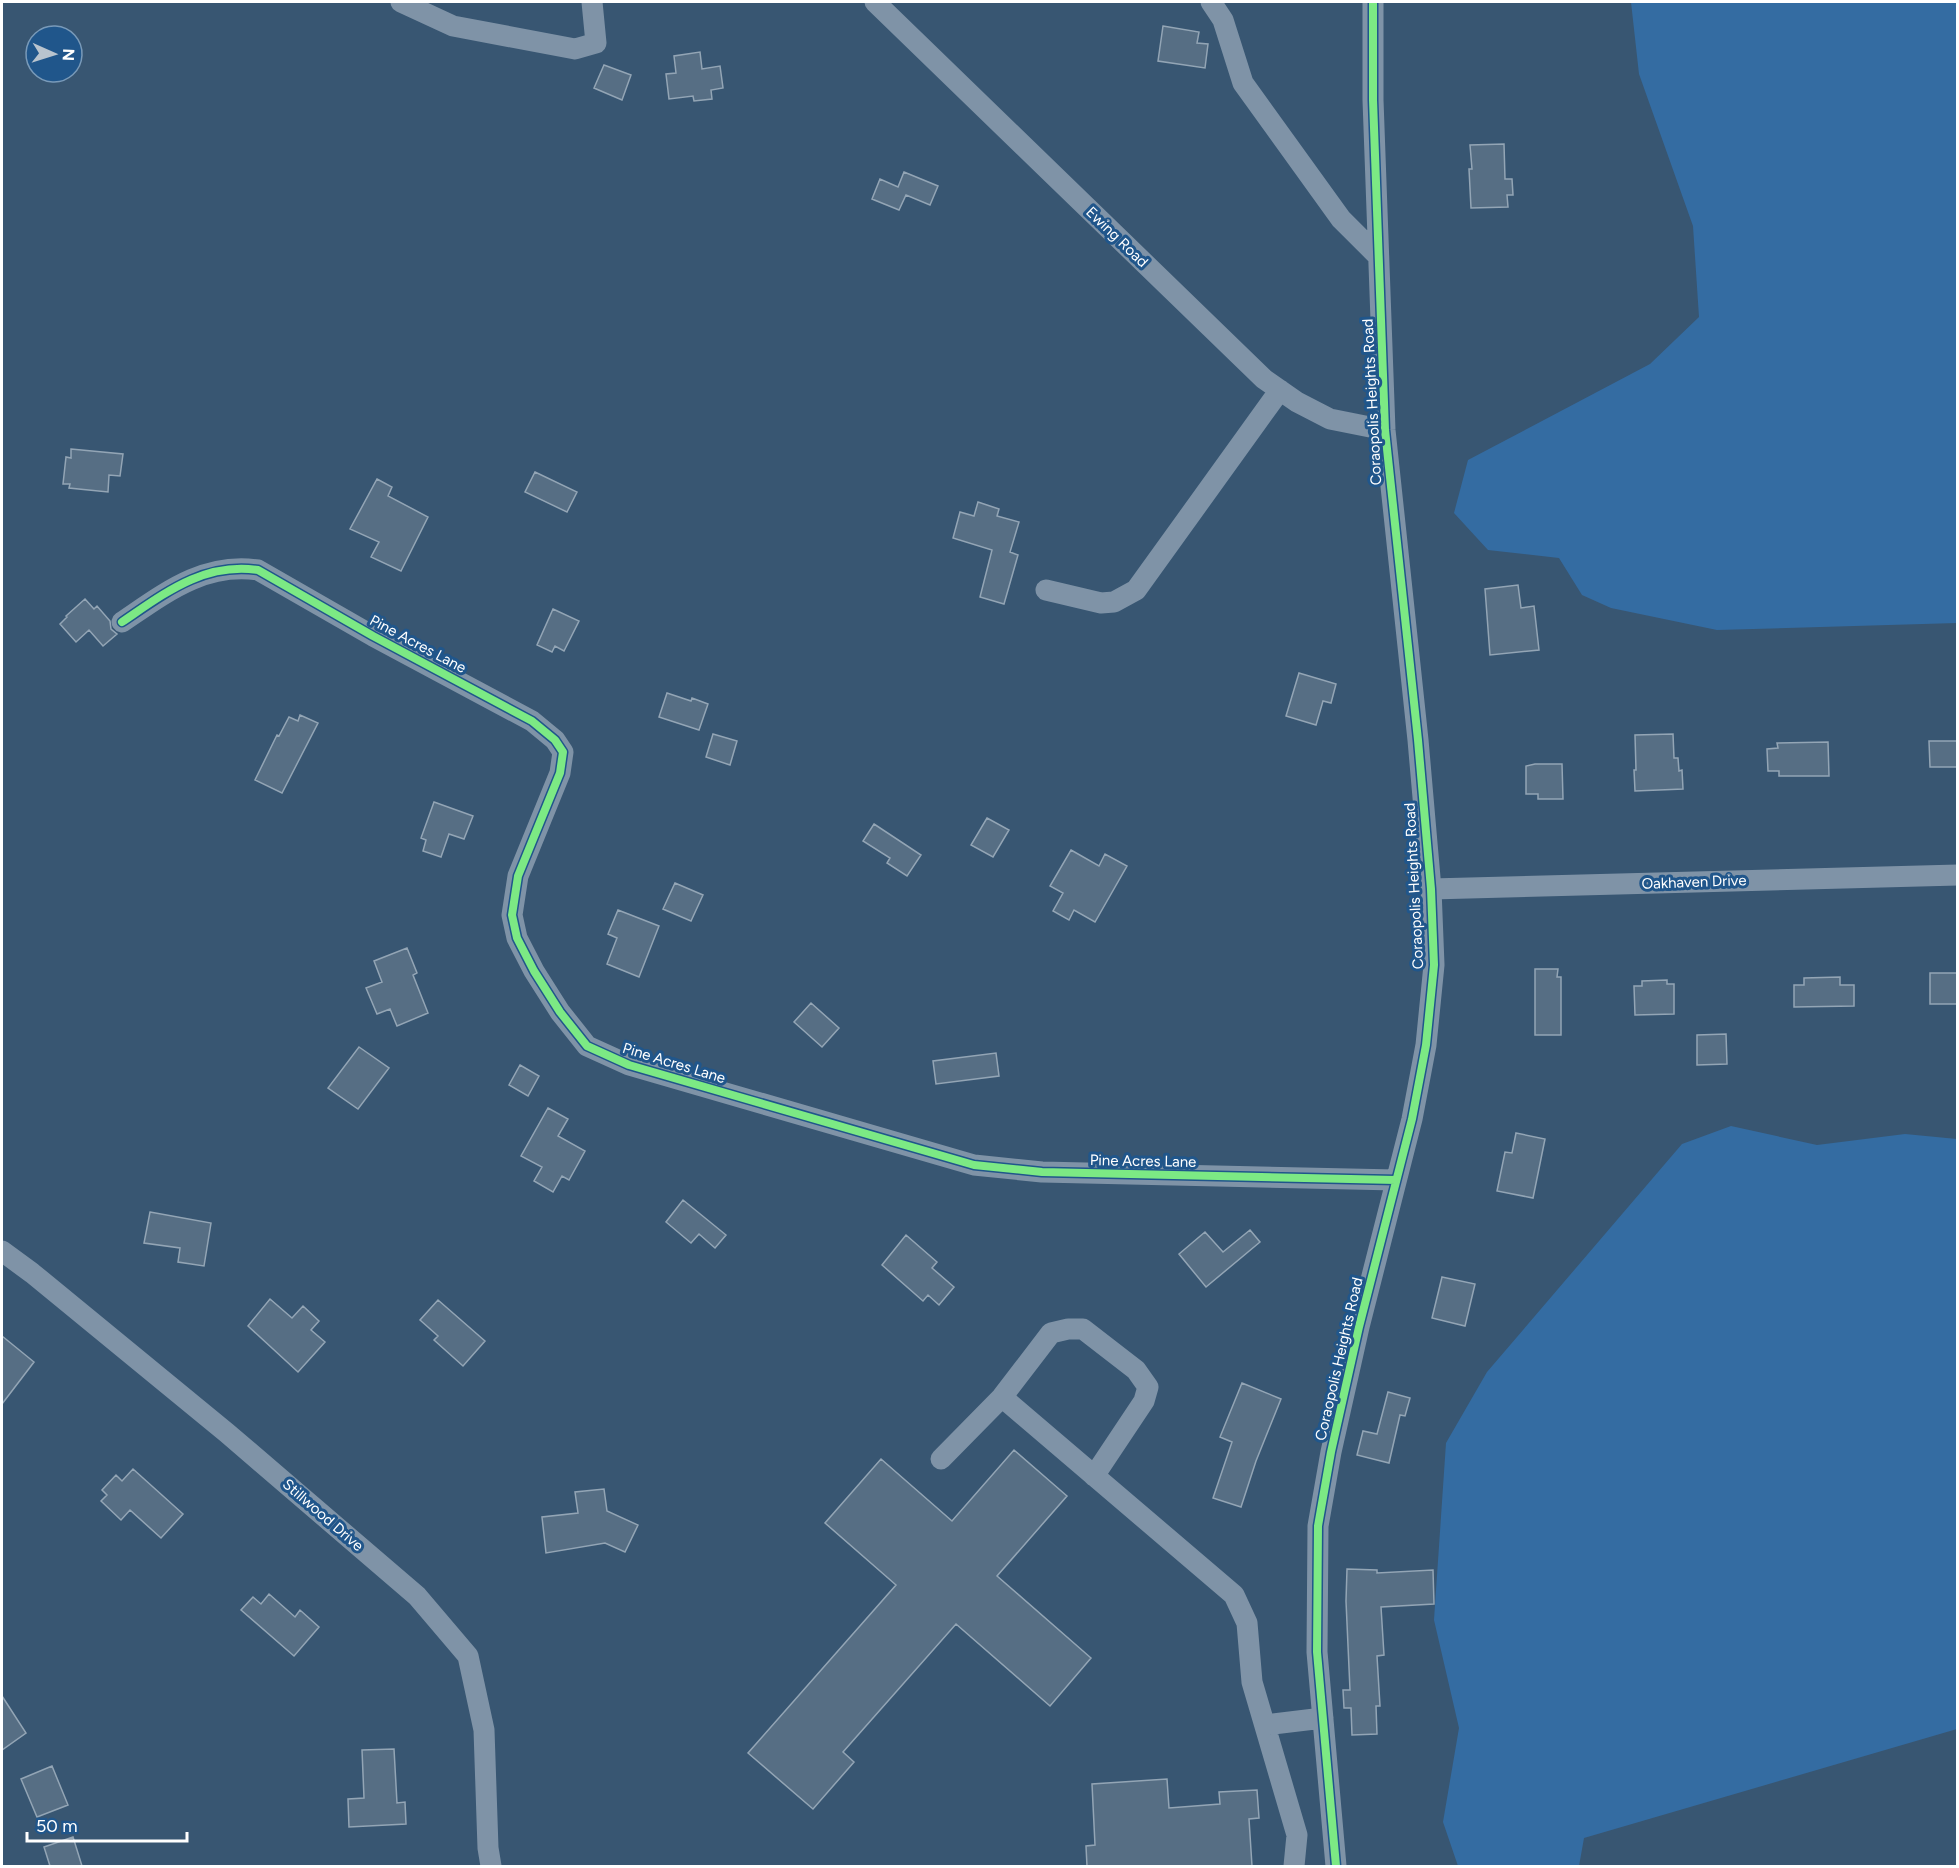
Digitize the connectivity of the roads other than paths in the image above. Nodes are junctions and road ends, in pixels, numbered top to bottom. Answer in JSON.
{"nodes":[{"id":1,"x":401,"y":2,"type":"edge"},
{"id":2,"x":592,"y":2,"type":"edge"},
{"id":3,"x":875,"y":2,"type":"edge"},
{"id":4,"x":1211,"y":2,"type":"edge"},
{"id":5,"x":1372,"y":2,"type":"edge"},
{"id":6,"x":1378,"y":256,"type":"junction"},
{"id":7,"x":1280,"y":390,"type":"junction"},
{"id":8,"x":1385,"y":430,"type":"junction"},
{"id":9,"x":1046,"y":590,"type":"dead end"},
{"id":10,"x":122,"y":622,"type":"dead end"},
{"id":11,"x":1958,"y":875,"type":"edge"},
{"id":12,"x":1431,"y":890,"type":"junction"},
{"id":13,"x":1396,"y":1180,"type":"junction"},
{"id":14,"x":2,"y":1251,"type":"edge"},
{"id":15,"x":1002,"y":1397,"type":"junction"},
{"id":16,"x":941,"y":1459,"type":"dead end"},
{"id":17,"x":1094,"y":1476,"type":"junction"},
{"id":18,"x":1323,"y":1718,"type":"junction"},
{"id":19,"x":1265,"y":1725,"type":"junction"},
{"id":20,"x":491,"y":1866,"type":"edge"},
{"id":21,"x":1294,"y":1866,"type":"edge"},
{"id":22,"x":1336,"y":1866,"type":"edge"}],
"edges":[{"from":1,"to":2,"type":"street"},
{"from":3,"to":7,"type":"street","name":"Ewing Road"},
{"from":4,"to":6,"type":"street"},
{"from":5,"to":6,"type":"street","name":"Coraopolis Heights Road"},
{"from":6,"to":8,"type":"street","name":"Coraopolis Heights Road"},
{"from":7,"to":8,"type":"street","name":"Ewing Road"},
{"from":7,"to":9,"type":"street"},
{"from":8,"to":12,"type":"street","name":"Coraopolis Heights Road"},
{"from":10,"to":13,"type":"street","name":"Pine Acres Lane"},
{"from":11,"to":12,"type":"street","name":"Oakhaven Drive"},
{"from":12,"to":13,"type":"street","name":"Coraopolis Heights Road"},
{"from":13,"to":18,"type":"street","name":"Coraopolis Heights Road"},
{"from":14,"to":20,"type":"street","name":"Stillwood Drive"},
{"from":15,"to":16,"type":"street"},
{"from":15,"to":17,"type":"street"},
{"from":15,"to":17,"type":"street"},
{"from":17,"to":19,"type":"street"},
{"from":18,"to":19,"type":"street"},
{"from":18,"to":22,"type":"street","name":"Coraopolis Heights Road"},
{"from":19,"to":21,"type":"street"}]}
